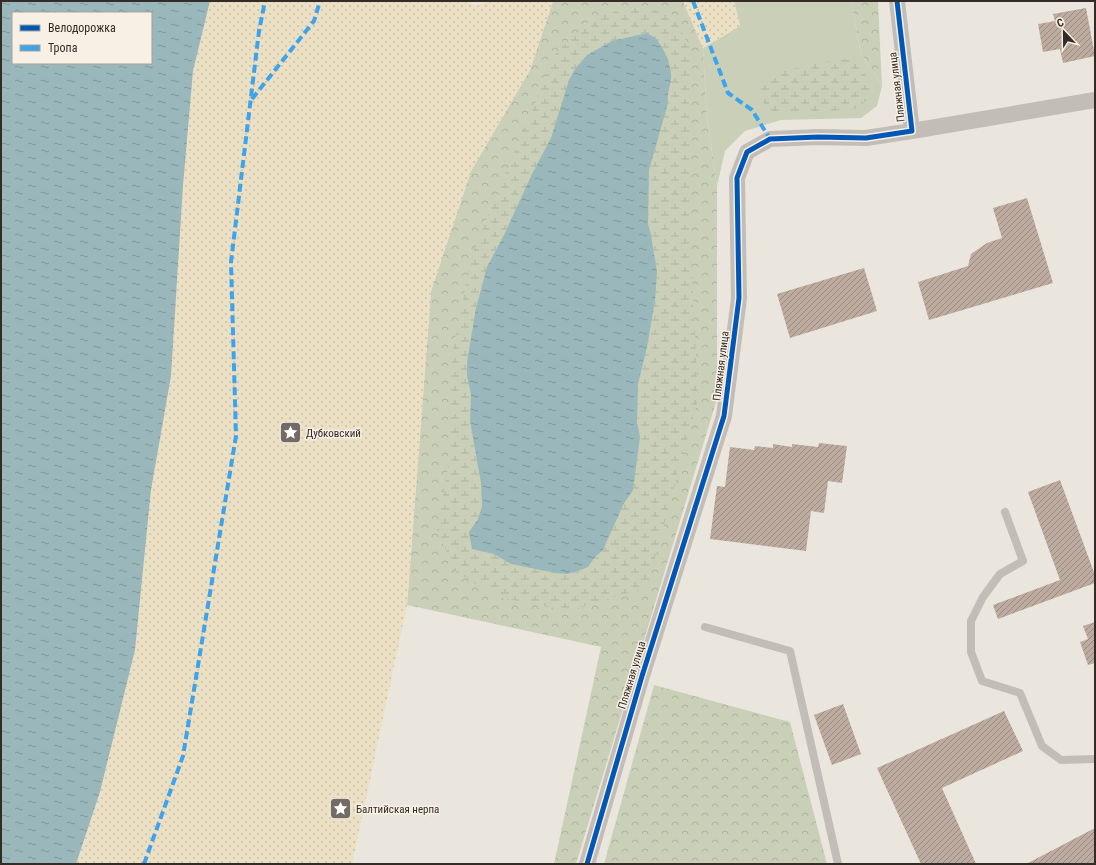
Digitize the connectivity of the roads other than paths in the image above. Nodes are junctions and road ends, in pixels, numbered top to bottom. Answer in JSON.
{"nodes":[{"id":1,"x":897,"y":1,"type":"edge"},
{"id":2,"x":1095,"y":100,"type":"edge"},
{"id":3,"x":912,"y":131,"type":"junction"},
{"id":4,"x":1005,"y":512,"type":"dead end"},
{"id":5,"x":705,"y":628,"type":"dead end"},
{"id":6,"x":1095,"y":759,"type":"edge"},
{"id":7,"x":587,"y":864,"type":"edge"},
{"id":8,"x":838,"y":864,"type":"edge"}],
"edges":[{"from":1,"to":3,"type":"street","name":"Пляжная улица"},
{"from":2,"to":3,"type":"street"},
{"from":3,"to":7,"type":"street","name":"Пляжная улица"},
{"from":4,"to":6,"type":"lane"},
{"from":5,"to":8,"type":"lane"}]}
